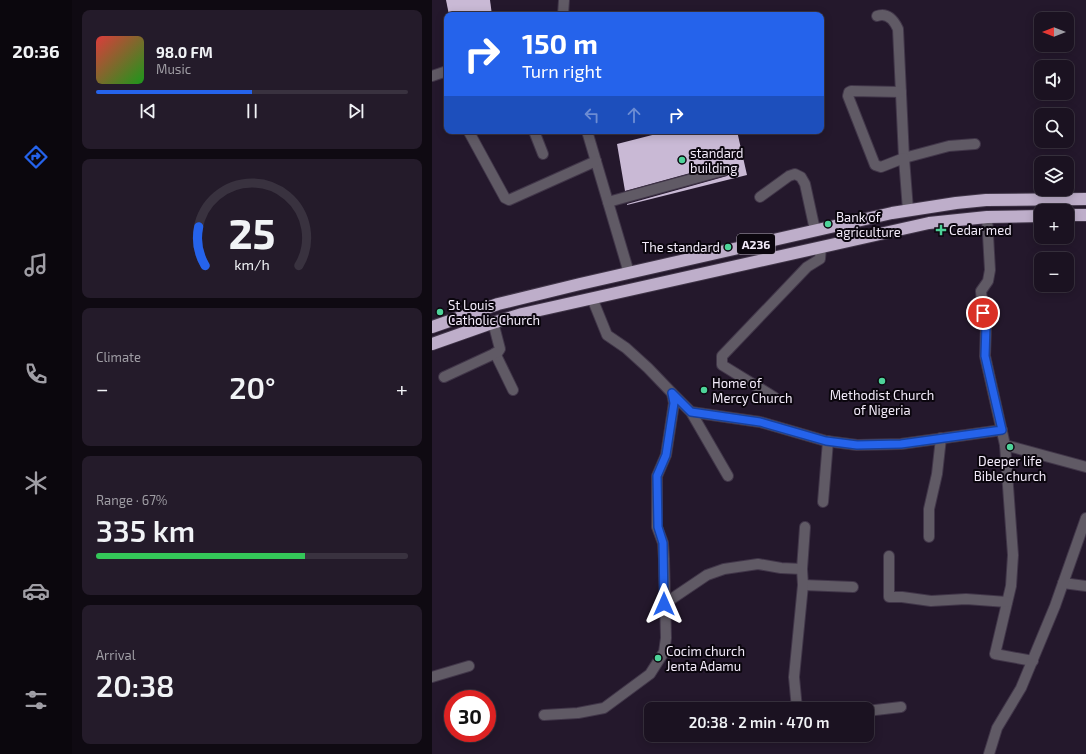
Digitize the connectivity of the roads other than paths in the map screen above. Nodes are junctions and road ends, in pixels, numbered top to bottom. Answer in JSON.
{"nodes":[{"id":1,"x":564,"y":0,"type":"edge"},
{"id":2,"x":563,"y":12,"type":"edge"},
{"id":3,"x":877,"y":16,"type":"dead end"},
{"id":4,"x":444,"y":72,"type":"edge"},
{"id":5,"x":432,"y":76,"type":"edge"},
{"id":6,"x":901,"y":92,"type":"junction"},
{"id":7,"x":470,"y":134,"type":"edge"},
{"id":8,"x":535,"y":134,"type":"edge"},
{"id":9,"x":588,"y":134,"type":"edge"},
{"id":10,"x":975,"y":144,"type":"dead end"},
{"id":11,"x":543,"y":154,"type":"dead end"},
{"id":12,"x":904,"y":158,"type":"junction"},
{"id":13,"x":596,"y":161,"type":"junction"},
{"id":14,"x":725,"y":170,"type":"dead end"},
{"id":15,"x":760,"y":197,"type":"dead end"},
{"id":16,"x":1086,"y":199,"type":"edge"},
{"id":17,"x":608,"y":202,"type":"junction"},
{"id":18,"x":927,"y":207,"type":"junction"},
{"id":19,"x":908,"y":210,"type":"junction"},
{"id":20,"x":1074,"y":215,"type":"edge"},
{"id":21,"x":1086,"y":215,"type":"edge"},
{"id":22,"x":1034,"y":216,"type":"edge"},
{"id":23,"x":987,"y":217,"type":"junction"},
{"id":24,"x":928,"y":224,"type":"junction"},
{"id":25,"x":815,"y":230,"type":"junction"},
{"id":26,"x":820,"y":247,"type":"junction"},
{"id":27,"x":629,"y":273,"type":"junction"},
{"id":28,"x":592,"y":298,"type":"junction"},
{"id":29,"x":493,"y":322,"type":"junction"},
{"id":30,"x":432,"y":328,"type":"edge"},
{"id":31,"x":434,"y":343,"type":"edge"},
{"id":32,"x":495,"y":353,"type":"junction"},
{"id":33,"x":444,"y":376,"type":"dead end"},
{"id":34,"x":513,"y":390,"type":"dead end"},
{"id":35,"x":672,"y":393,"type":"junction"},
{"id":36,"x":774,"y":396,"type":"dead end"},
{"id":37,"x":691,"y":412,"type":"junction"},
{"id":38,"x":1002,"y":430,"type":"junction"},
{"id":39,"x":941,"y":438,"type":"junction"},
{"id":40,"x":828,"y":441,"type":"junction"},
{"id":41,"x":1005,"y":444,"type":"junction"},
{"id":42,"x":1086,"y":467,"type":"edge"},
{"id":43,"x":728,"y":476,"type":"dead end"},
{"id":44,"x":823,"y":502,"type":"dead end"},
{"id":45,"x":1086,"y":518,"type":"edge"},
{"id":46,"x":805,"y":527,"type":"dead end"},
{"id":47,"x":929,"y":537,"type":"dead end"},
{"id":48,"x":889,"y":556,"type":"dead end"},
{"id":49,"x":802,"y":569,"type":"junction"},
{"id":50,"x":1063,"y":583,"type":"junction"},
{"id":51,"x":803,"y":585,"type":"junction"},
{"id":52,"x":1086,"y":586,"type":"edge"},
{"id":53,"x":853,"y":587,"type":"dead end"},
{"id":54,"x":1007,"y":602,"type":"junction"},
{"id":55,"x":664,"y":604,"type":"junction"},
{"id":56,"x":1033,"y":661,"type":"junction"},
{"id":57,"x":469,"y":666,"type":"dead end"},
{"id":58,"x":432,"y":677,"type":"edge"},
{"id":59,"x":796,"y":702,"type":"edge"},
{"id":60,"x":901,"y":707,"type":"dead end"},
{"id":61,"x":874,"y":709,"type":"edge"},
{"id":62,"x":544,"y":714,"type":"dead end"},
{"id":63,"x":990,"y":754,"type":"edge"}],
"edges":[{"from":1,"to":2,"type":"street"},
{"from":3,"to":6,"type":"street"},
{"from":4,"to":5,"type":"street"},
{"from":6,"to":12,"type":"street"},
{"from":6,"to":12,"type":"street"},
{"from":7,"to":13,"type":"street"},
{"from":8,"to":11,"type":"street"},
{"from":9,"to":13,"type":"street"},
{"from":10,"to":12,"type":"street"},
{"from":12,"to":19,"type":"street"},
{"from":13,"to":17,"type":"street"},
{"from":14,"to":17,"type":"street"},
{"from":15,"to":25,"type":"street"},
{"from":16,"to":18,"type":"highway","number":"A236"},
{"from":17,"to":27,"type":"street"},
{"from":18,"to":19,"type":"highway","number":"A236"},
{"from":18,"to":24,"type":"highway"},
{"from":19,"to":25,"type":"highway","number":"A236"},
{"from":20,"to":21,"type":"highway"},
{"from":22,"to":23,"type":"highway","number":"A236"},
{"from":23,"to":24,"type":"highway","number":"A236"},
{"from":23,"to":38,"type":"street"},
{"from":24,"to":26,"type":"highway","number":"A236"},
{"from":25,"to":26,"type":"highway"},
{"from":25,"to":27,"type":"highway","number":"A236"},
{"from":26,"to":28,"type":"highway","number":"A236"},
{"from":26,"to":36,"type":"street"},
{"from":27,"to":30,"type":"highway","number":"A236"},
{"from":28,"to":29,"type":"highway","number":"A236"},
{"from":28,"to":35,"type":"street"},
{"from":29,"to":31,"type":"highway","number":"A236"},
{"from":29,"to":32,"type":"street"},
{"from":30,"to":31,"type":"street"},
{"from":32,"to":33,"type":"street"},
{"from":32,"to":34,"type":"street"},
{"from":35,"to":37,"type":"street"},
{"from":35,"to":55,"type":"street"},
{"from":37,"to":40,"type":"street"},
{"from":37,"to":43,"type":"street"},
{"from":38,"to":39,"type":"street"},
{"from":38,"to":41,"type":"street"},
{"from":39,"to":40,"type":"street"},
{"from":39,"to":47,"type":"street"},
{"from":40,"to":44,"type":"street"},
{"from":41,"to":42,"type":"street"},
{"from":41,"to":54,"type":"street"},
{"from":45,"to":50,"type":"street"},
{"from":46,"to":49,"type":"street"},
{"from":48,"to":54,"type":"street"},
{"from":49,"to":51,"type":"street"},
{"from":49,"to":55,"type":"street"},
{"from":50,"to":52,"type":"street"},
{"from":50,"to":56,"type":"street"},
{"from":51,"to":53,"type":"street"},
{"from":51,"to":59,"type":"street"},
{"from":54,"to":56,"type":"street"},
{"from":55,"to":62,"type":"street"},
{"from":56,"to":63,"type":"street"},
{"from":57,"to":58,"type":"street"},
{"from":60,"to":61,"type":"street"}]}
